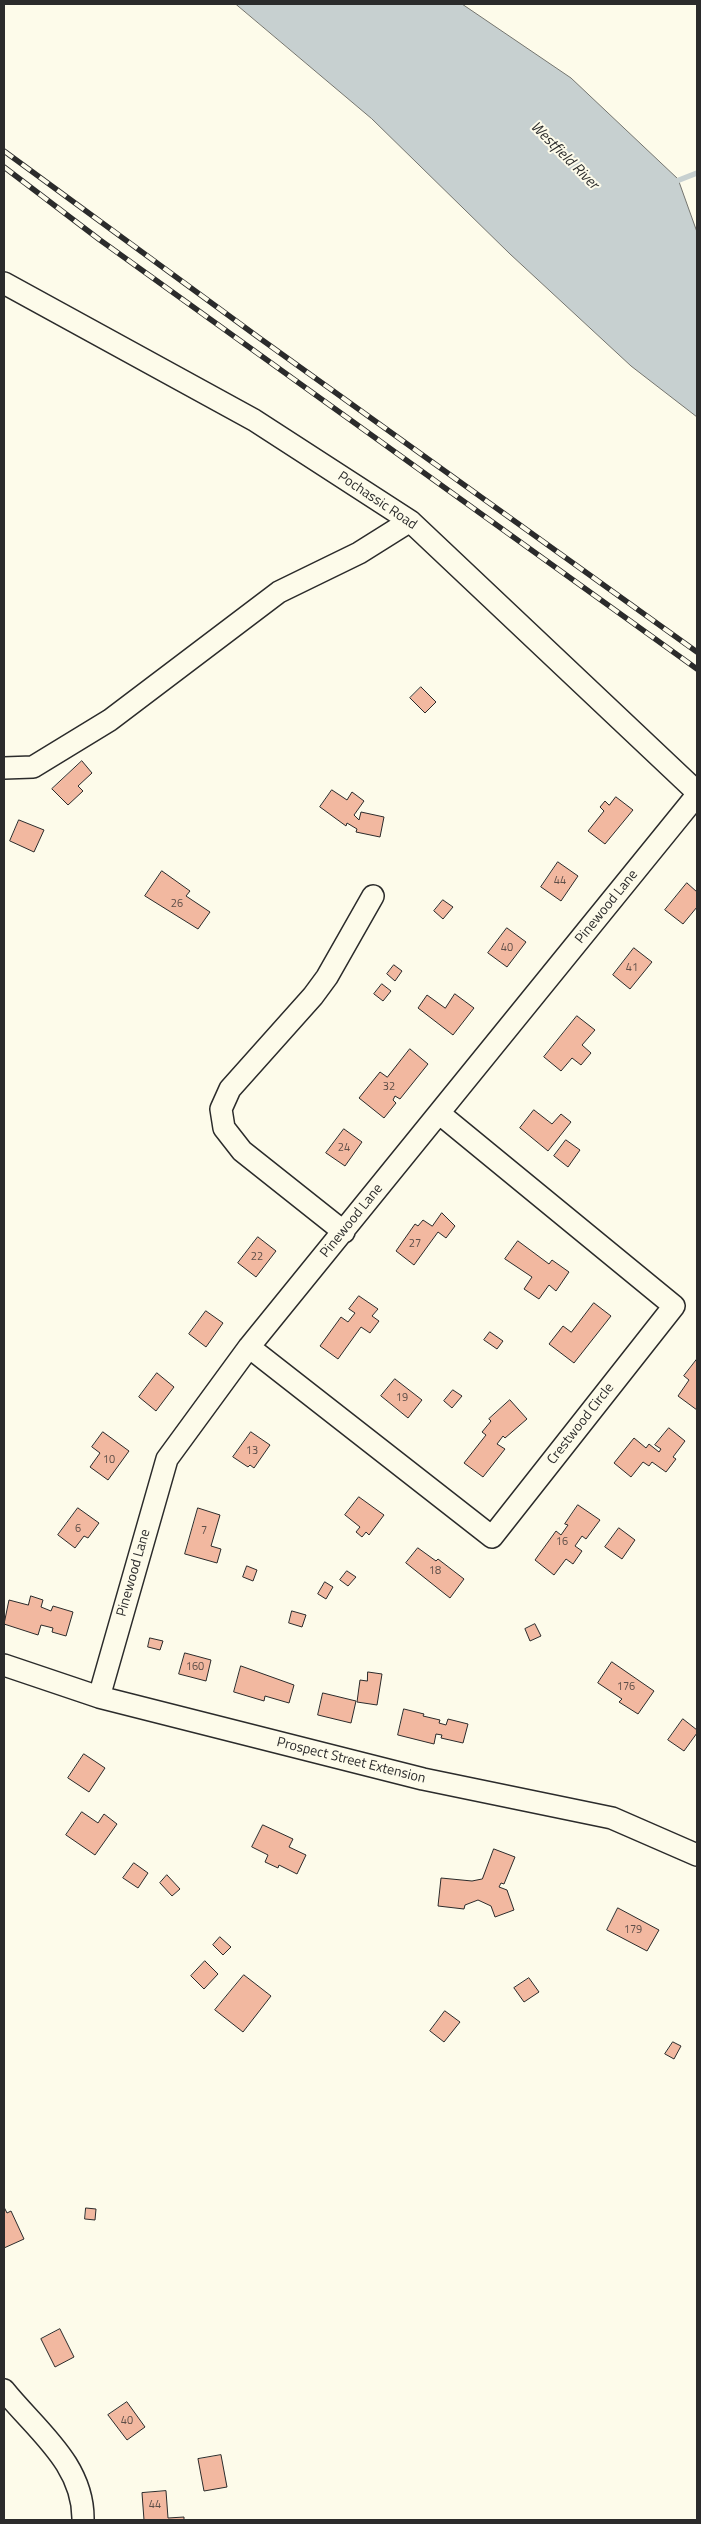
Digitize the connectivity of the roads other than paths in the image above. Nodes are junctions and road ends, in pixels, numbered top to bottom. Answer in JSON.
{"nodes":[{"id":1,"x":4,"y":283,"type":"edge"},
{"id":2,"x":410,"y":521,"type":"junction"},
{"id":3,"x":4,"y":768,"type":"edge"},
{"id":4,"x":697,"y":794,"type":"edge"},
{"id":5,"x":373,"y":896,"type":"dead end"},
{"id":6,"x":440,"y":1114,"type":"junction"},
{"id":7,"x":344,"y":1232,"type":"junction"},
{"id":8,"x":249,"y":1347,"type":"junction"},
{"id":9,"x":4,"y":1665,"type":"edge"},
{"id":10,"x":99,"y":1697,"type":"junction"},
{"id":11,"x":697,"y":1855,"type":"edge"},
{"id":12,"x":4,"y":2390,"type":"edge"},
{"id":13,"x":83,"y":2520,"type":"edge"}],
"edges":[{"from":1,"to":2,"type":"street","name":"Pochassic Road"},
{"from":2,"to":3,"type":"street"},
{"from":2,"to":4,"type":"street","name":"Pochassic Road"},
{"from":4,"to":6,"type":"street","name":"Pinewood Lane"},
{"from":5,"to":7,"type":"street"},
{"from":6,"to":7,"type":"street","name":"Pinewood Lane"},
{"from":6,"to":8,"type":"street","name":"Crestwood Circle"},
{"from":7,"to":8,"type":"street","name":"Pinewood Lane"},
{"from":8,"to":10,"type":"street","name":"Pinewood Lane"},
{"from":9,"to":10,"type":"street","name":"Prospect Street Extension"},
{"from":10,"to":11,"type":"street","name":"Prospect Street Extension"},
{"from":12,"to":13,"type":"street"}]}
